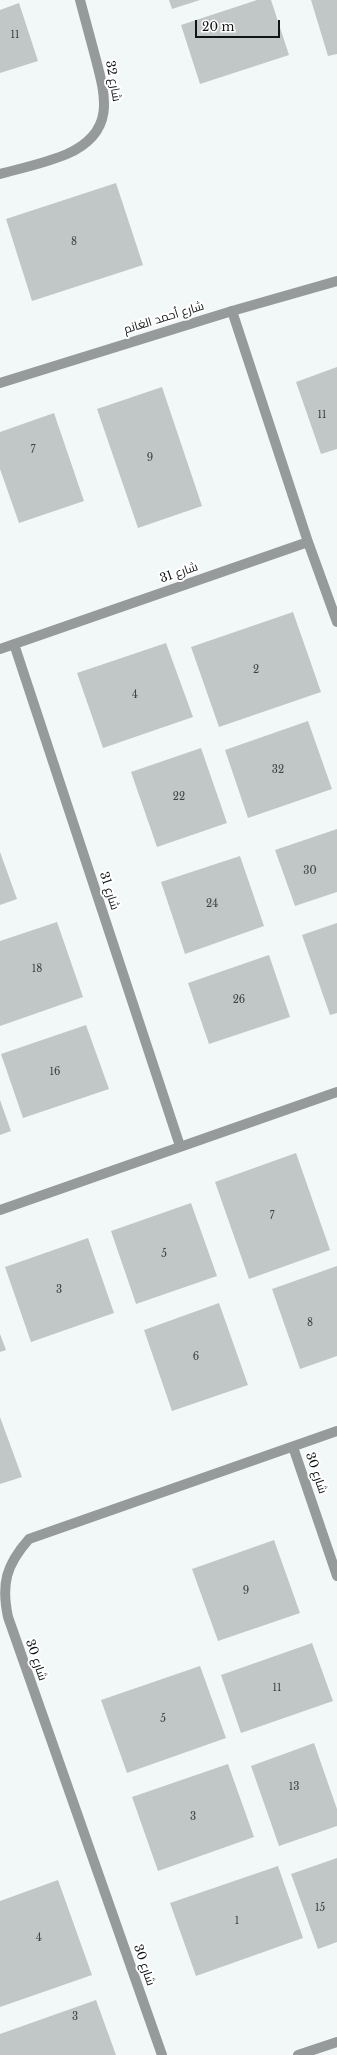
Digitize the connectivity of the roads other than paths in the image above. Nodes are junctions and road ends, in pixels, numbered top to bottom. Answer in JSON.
{"nodes":[{"id":1,"x":80,"y":0,"type":"edge"},
{"id":2,"x":0,"y":174,"type":"edge"},
{"id":3,"x":337,"y":282,"type":"edge"},
{"id":4,"x":232,"y":310,"type":"junction"},
{"id":5,"x":0,"y":383,"type":"edge"},
{"id":6,"x":308,"y":542,"type":"junction"},
{"id":7,"x":337,"y":622,"type":"edge"},
{"id":8,"x":14,"y":644,"type":"junction"},
{"id":9,"x":0,"y":649,"type":"edge"},
{"id":10,"x":337,"y":1092,"type":"edge"},
{"id":11,"x":180,"y":1146,"type":"junction"},
{"id":12,"x":0,"y":1210,"type":"edge"},
{"id":13,"x":337,"y":1431,"type":"edge"},
{"id":14,"x":293,"y":1446,"type":"junction"},
{"id":15,"x":337,"y":1576,"type":"edge"},
{"id":16,"x":337,"y":2042,"type":"edge"},
{"id":17,"x":162,"y":2055,"type":"edge"},
{"id":18,"x":298,"y":2055,"type":"edge"}],
"edges":[{"from":1,"to":2,"type":"street","name":"شارع 32"},
{"from":3,"to":4,"type":"street","name":"شارع أحمد الغانم"},
{"from":4,"to":5,"type":"street","name":"شارع أحمد الغانم"},
{"from":4,"to":6,"type":"street"},
{"from":6,"to":7,"type":"street"},
{"from":6,"to":8,"type":"street","name":"شارع 31"},
{"from":8,"to":9,"type":"street","name":"شارع 31"},
{"from":8,"to":11,"type":"street","name":"شارع 31"},
{"from":10,"to":11,"type":"street"},
{"from":11,"to":12,"type":"street"},
{"from":13,"to":14,"type":"street","name":"شارع 30"},
{"from":14,"to":15,"type":"street","name":"شارع 30"},
{"from":14,"to":17,"type":"street","name":"شارع 30"},
{"from":16,"to":18,"type":"street"}]}
